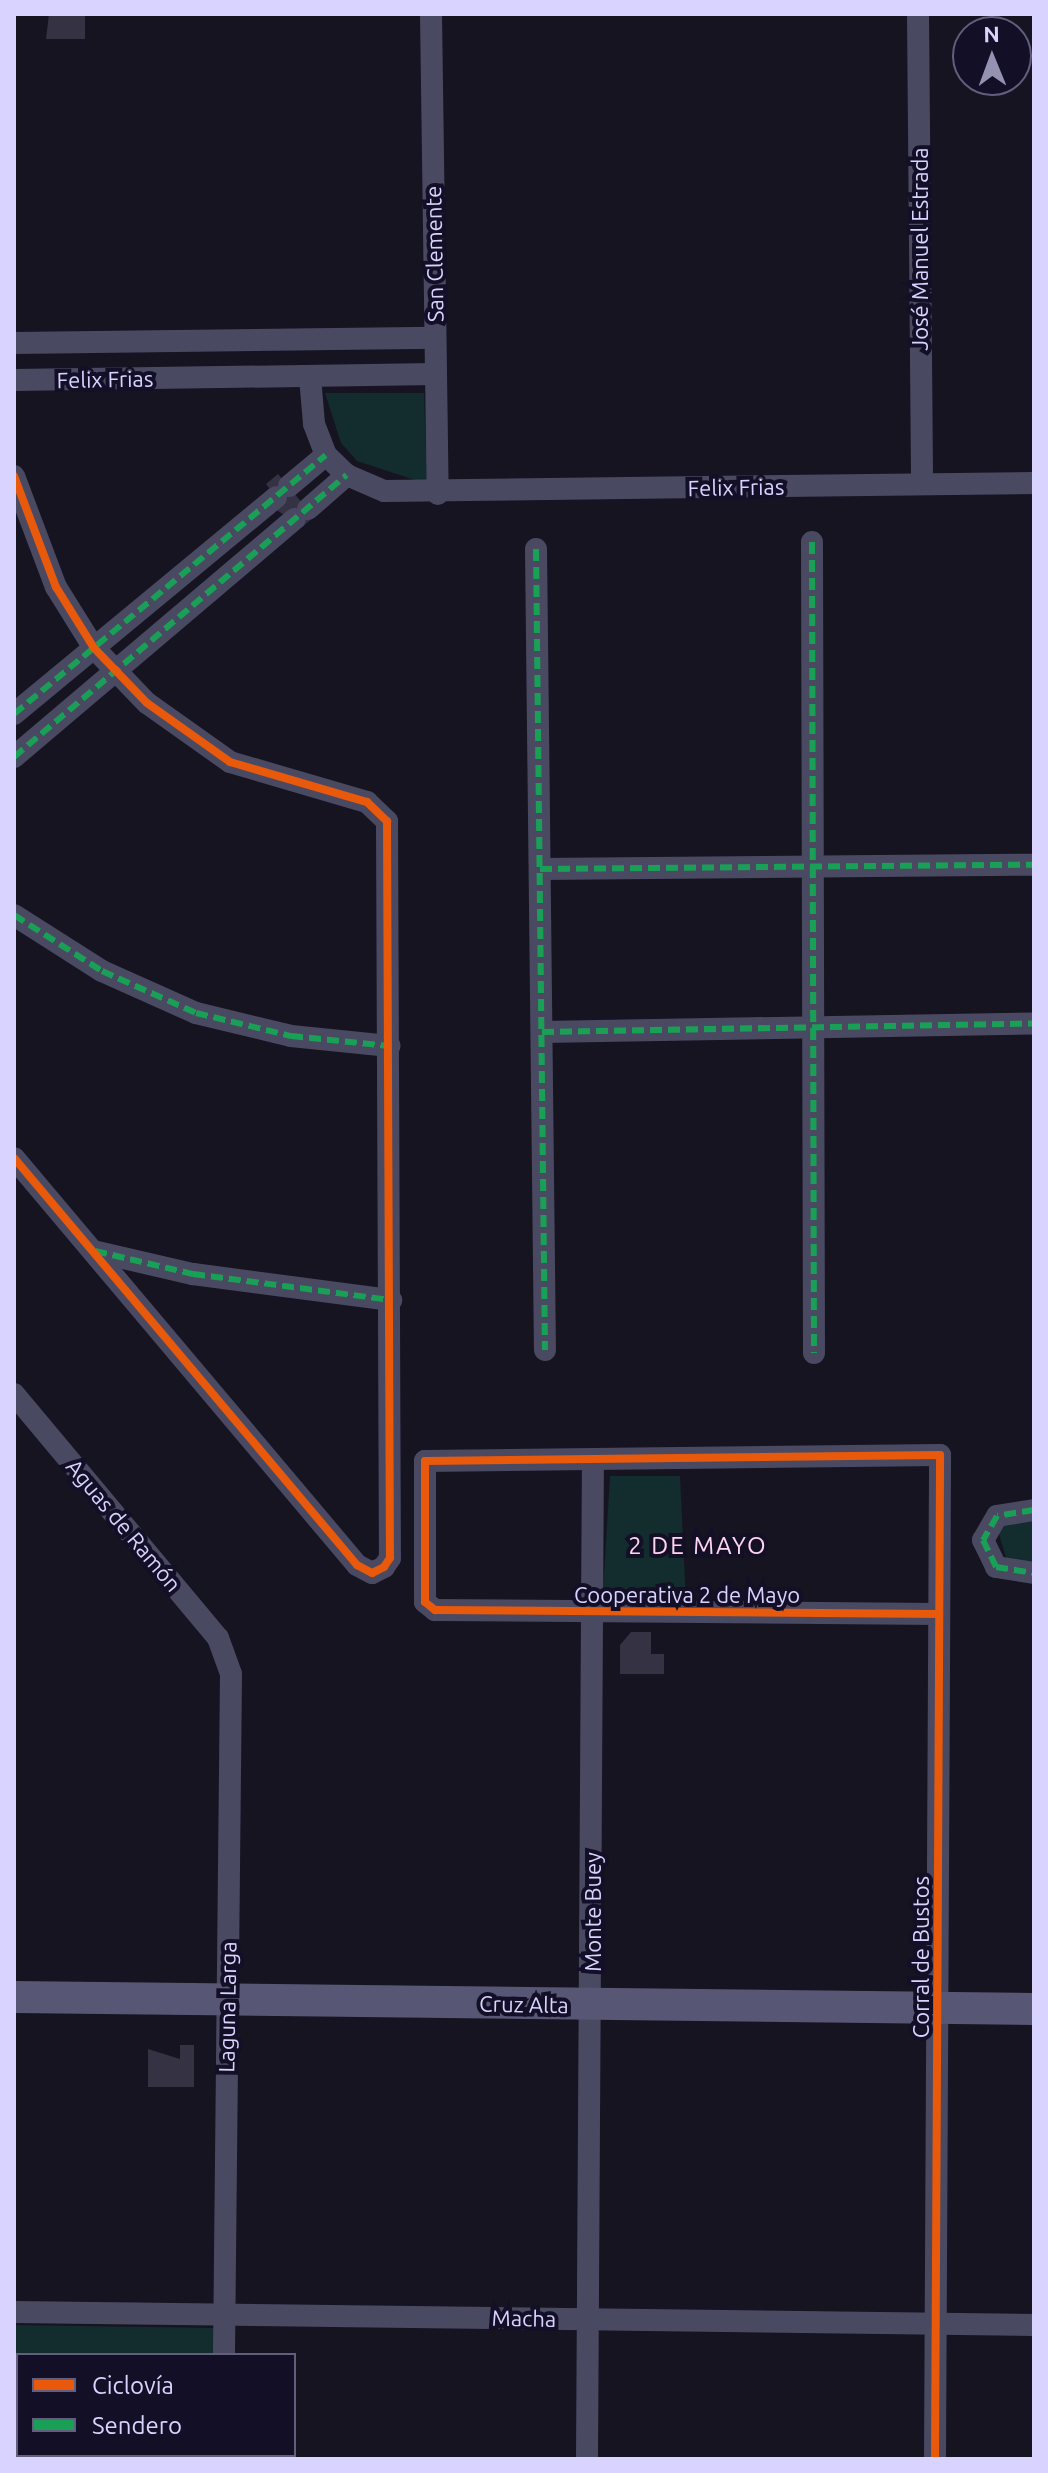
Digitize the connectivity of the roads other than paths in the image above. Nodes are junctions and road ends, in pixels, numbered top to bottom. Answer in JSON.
{"nodes":[{"id":1,"x":431,"y":14,"type":"edge"},
{"id":2,"x":918,"y":14,"type":"edge"},
{"id":3,"x":435,"y":338,"type":"junction"},
{"id":4,"x":14,"y":343,"type":"edge"},
{"id":5,"x":435,"y":374,"type":"junction"},
{"id":6,"x":310,"y":377,"type":"junction"},
{"id":7,"x":14,"y":380,"type":"edge"},
{"id":8,"x":326,"y":455,"type":"junction"},
{"id":9,"x":347,"y":475,"type":"junction"},
{"id":10,"x":14,"y":476,"type":"edge"},
{"id":11,"x":922,"y":483,"type":"junction"},
{"id":12,"x":1034,"y":483,"type":"edge"},
{"id":13,"x":438,"y":494,"type":"junction"},
{"id":14,"x":812,"y":542,"type":"dead end"},
{"id":15,"x":536,"y":549,"type":"dead end"},
{"id":16,"x":94,"y":648,"type":"junction"},
{"id":17,"x":114,"y":672,"type":"junction"},
{"id":18,"x":14,"y":714,"type":"edge"},
{"id":19,"x":14,"y":757,"type":"edge"},
{"id":20,"x":1034,"y":865,"type":"edge"},
{"id":21,"x":540,"y":869,"type":"junction"},
{"id":22,"x":814,"y":869,"type":"junction"},
{"id":23,"x":14,"y":915,"type":"edge"},
{"id":24,"x":1034,"y":1023,"type":"edge"},
{"id":25,"x":814,"y":1027,"type":"junction"},
{"id":26,"x":542,"y":1032,"type":"junction"},
{"id":27,"x":389,"y":1046,"type":"junction"},
{"id":28,"x":14,"y":1158,"type":"edge"},
{"id":29,"x":93,"y":1251,"type":"junction"},
{"id":30,"x":391,"y":1300,"type":"junction"},
{"id":31,"x":545,"y":1350,"type":"dead end"},
{"id":32,"x":814,"y":1353,"type":"dead end"},
{"id":33,"x":14,"y":1394,"type":"edge"},
{"id":34,"x":593,"y":1460,"type":"junction"},
{"id":35,"x":1034,"y":1510,"type":"edge"},
{"id":36,"x":1034,"y":1573,"type":"edge"},
{"id":37,"x":593,"y":1612,"type":"junction"},
{"id":38,"x":939,"y":1614,"type":"junction"},
{"id":39,"x":228,"y":1659,"type":"joint"},
{"id":40,"x":14,"y":1997,"type":"edge"},
{"id":41,"x":227,"y":2000,"type":"junction"},
{"id":42,"x":593,"y":2005,"type":"junction"},
{"id":43,"x":940,"y":2008,"type":"junction"},
{"id":44,"x":1034,"y":2009,"type":"edge"},
{"id":45,"x":14,"y":2312,"type":"edge"},
{"id":46,"x":224,"y":2315,"type":"junction"},
{"id":47,"x":590,"y":2319,"type":"junction"},
{"id":48,"x":937,"y":2324,"type":"junction"},
{"id":49,"x":1034,"y":2325,"type":"edge"},
{"id":50,"x":224,"y":2353,"type":"edge"},
{"id":51,"x":587,"y":2459,"type":"edge"},
{"id":52,"x":935,"y":2459,"type":"edge"}],
"edges":[{"from":1,"to":3,"type":"street","name":"San Clemente"},
{"from":2,"to":11,"type":"street","name":"José Manuel Estrada"},
{"from":3,"to":4,"type":"street","name":"Felix Frias"},
{"from":3,"to":5,"type":"street","name":"San Clemente"},
{"from":5,"to":6,"type":"street","name":"Felix Frias"},
{"from":5,"to":13,"type":"street","name":"San Clemente"},
{"from":6,"to":7,"type":"street","name":"Felix Frias"},
{"from":6,"to":8,"type":"street"},
{"from":8,"to":9,"type":"street"},
{"from":8,"to":16,"type":"street"},
{"from":9,"to":13,"type":"street","name":"Felix Frias"},
{"from":9,"to":17,"type":"street"},
{"from":10,"to":16,"type":"street"},
{"from":11,"to":12,"type":"street","name":"Felix Frias"},
{"from":11,"to":13,"type":"street","name":"Felix Frias"},
{"from":14,"to":22,"type":"street"},
{"from":15,"to":21,"type":"street"},
{"from":16,"to":17,"type":"street"},
{"from":16,"to":18,"type":"street"},
{"from":17,"to":19,"type":"street"},
{"from":17,"to":27,"type":"street"},
{"from":20,"to":22,"type":"street"},
{"from":21,"to":22,"type":"street"},
{"from":21,"to":26,"type":"street"},
{"from":22,"to":25,"type":"street"},
{"from":23,"to":27,"type":"street"},
{"from":24,"to":25,"type":"street"},
{"from":25,"to":26,"type":"street"},
{"from":25,"to":32,"type":"street"},
{"from":26,"to":31,"type":"street"},
{"from":27,"to":30,"type":"street"},
{"from":28,"to":29,"type":"street"},
{"from":29,"to":30,"type":"street"},
{"from":29,"to":30,"type":"street"},
{"from":33,"to":39,"type":"street","name":"Aguas de Ramón"},
{"from":34,"to":37,"type":"street","name":"Monte Buey"},
{"from":34,"to":37,"type":"street","name":"Cooperativa 2 de Mayo"},
{"from":34,"to":38,"type":"street","name":"Corral de Bustos"},
{"from":35,"to":36,"type":"street"},
{"from":37,"to":38,"type":"street","name":"Cooperativa 2 de Mayo"},
{"from":37,"to":42,"type":"street","name":"Monte Buey"},
{"from":38,"to":43,"type":"street","name":"Corral de Bustos"},
{"from":39,"to":41,"type":"street","name":"Laguna Larga"},
{"from":40,"to":41,"type":"main road","name":"Cruz Alta"},
{"from":41,"to":42,"type":"main road","name":"Cruz Alta"},
{"from":41,"to":46,"type":"street","name":"Laguna Larga"},
{"from":42,"to":43,"type":"main road","name":"Cruz Alta"},
{"from":42,"to":47,"type":"street","name":"Monte Buey"},
{"from":43,"to":44,"type":"main road","name":"Cruz Alta"},
{"from":43,"to":48,"type":"street","name":"Corral de Bustos"},
{"from":45,"to":46,"type":"street","name":"Macha"},
{"from":46,"to":47,"type":"street","name":"Macha"},
{"from":46,"to":50,"type":"street","name":"Laguna Larga"},
{"from":47,"to":48,"type":"street","name":"Macha"},
{"from":47,"to":51,"type":"street","name":"Monte Buey"},
{"from":48,"to":49,"type":"street","name":"Macha"},
{"from":48,"to":52,"type":"street","name":"Corral de Bustos"}]}
